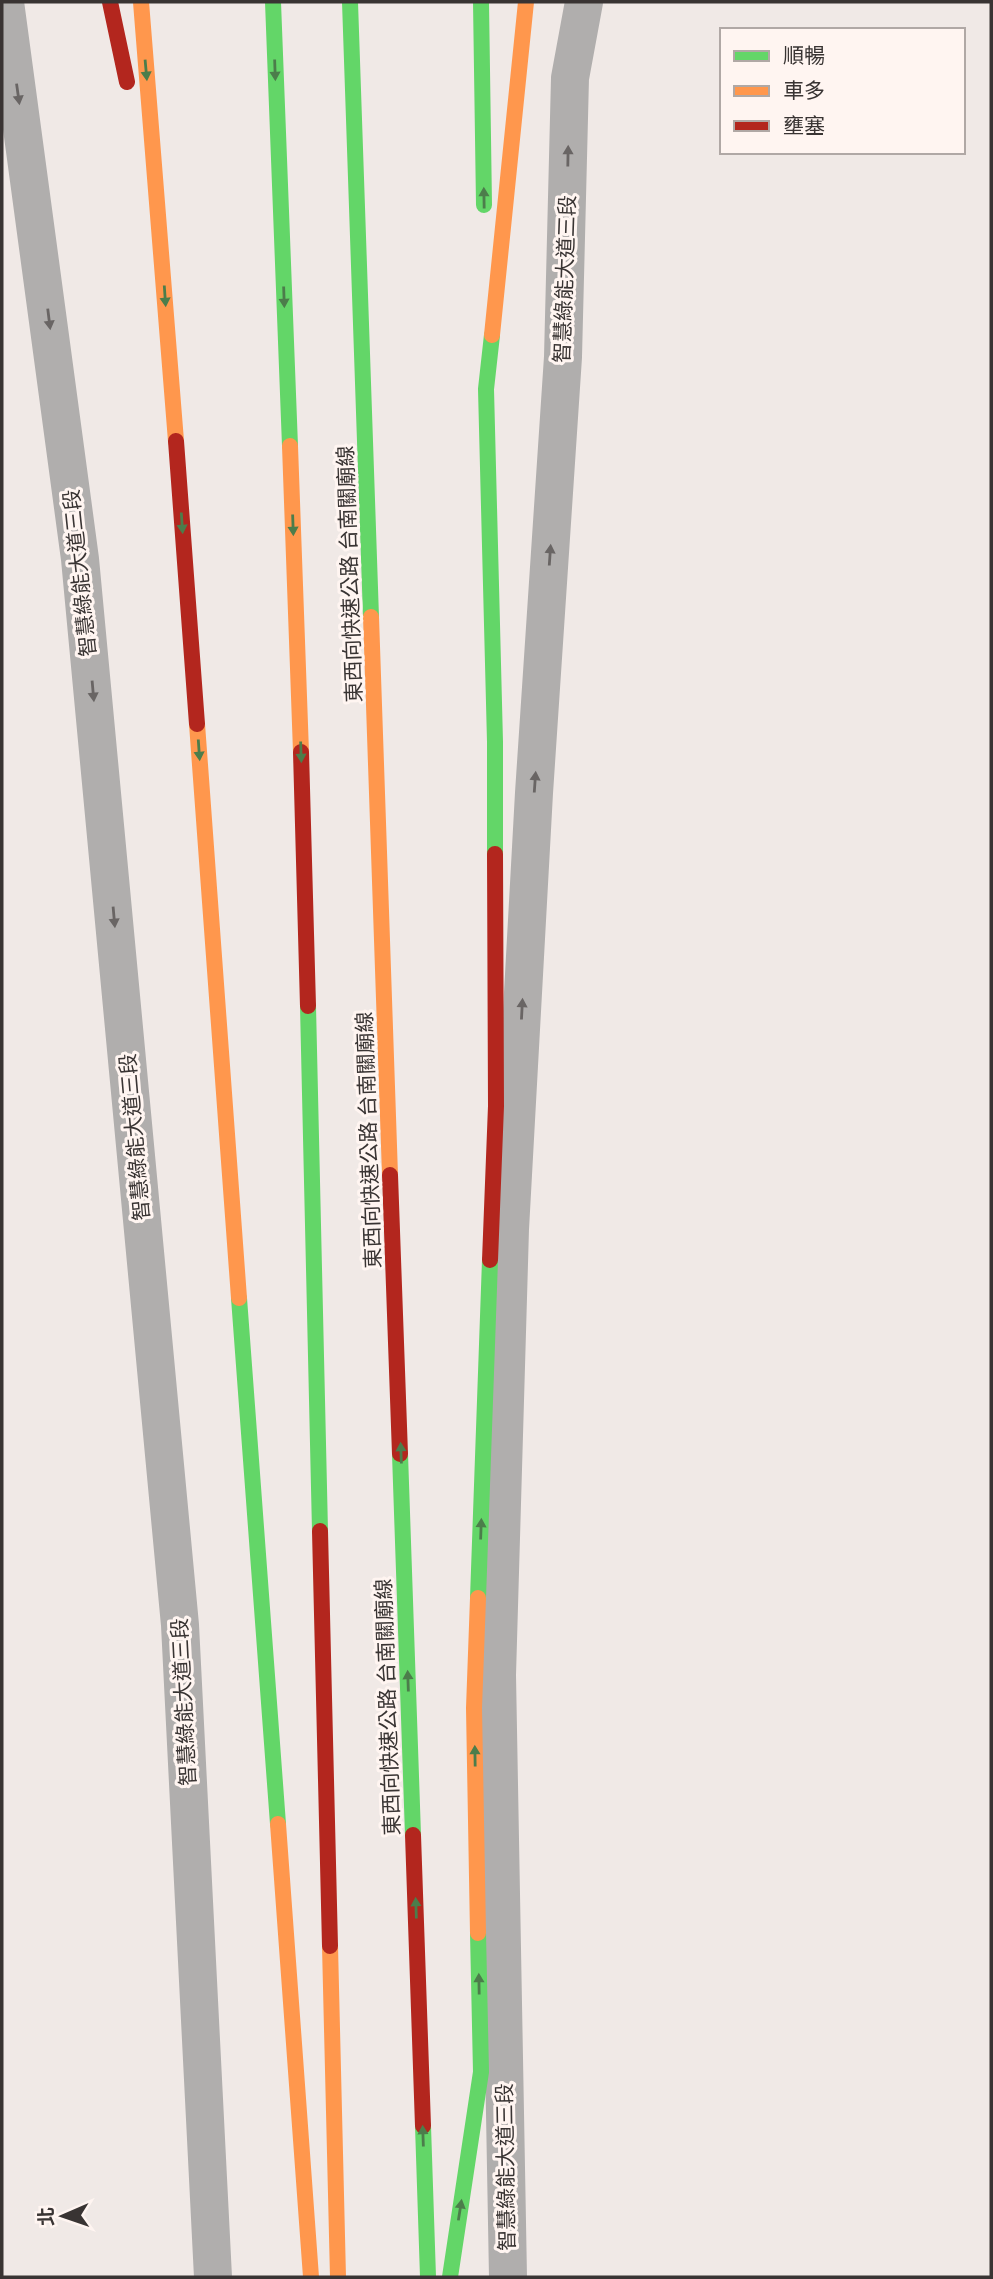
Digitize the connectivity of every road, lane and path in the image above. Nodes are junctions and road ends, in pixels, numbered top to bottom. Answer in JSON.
{"nodes":[{"id":1,"x":5,"y":2,"type":"edge"},
{"id":2,"x":110,"y":2,"type":"edge"},
{"id":3,"x":141,"y":2,"type":"edge"},
{"id":4,"x":273,"y":2,"type":"edge"},
{"id":5,"x":351,"y":2,"type":"edge"},
{"id":6,"x":481,"y":2,"type":"edge"},
{"id":7,"x":526,"y":2,"type":"edge"},
{"id":8,"x":584,"y":2,"type":"edge"},
{"id":9,"x":484,"y":223,"type":"dead end"},
{"id":10,"x":160,"y":229,"type":"junction"},
{"id":11,"x":484,"y":251,"type":"dead end"},
{"id":12,"x":486,"y":389,"type":"junction"},
{"id":13,"x":213,"y":2277,"type":"edge"},
{"id":14,"x":311,"y":2277,"type":"edge"},
{"id":15,"x":338,"y":2277,"type":"edge"},
{"id":16,"x":428,"y":2277,"type":"edge"},
{"id":17,"x":450,"y":2277,"type":"edge"},
{"id":18,"x":508,"y":2277,"type":"edge"}],
"edges":[{"from":1,"to":13,"type":"street","name":"智慧綠能大道三段","one_way":true},
{"from":2,"to":10,"type":"highway"},
{"from":3,"to":10,"type":"highway","one_way":true},
{"from":4,"to":15,"type":"highway","one_way":true},
{"from":16,"to":5,"type":"highway","name":"東西向快速公路 台南關廟線","one_way":true},
{"from":9,"to":6,"type":"highway","one_way":true},
{"from":7,"to":12,"type":"highway"},
{"from":18,"to":8,"type":"street","name":"智慧綠能大道三段","one_way":true},
{"from":10,"to":14,"type":"highway","one_way":true},
{"from":11,"to":12,"type":"highway"},
{"from":17,"to":12,"type":"highway","one_way":true}]}
